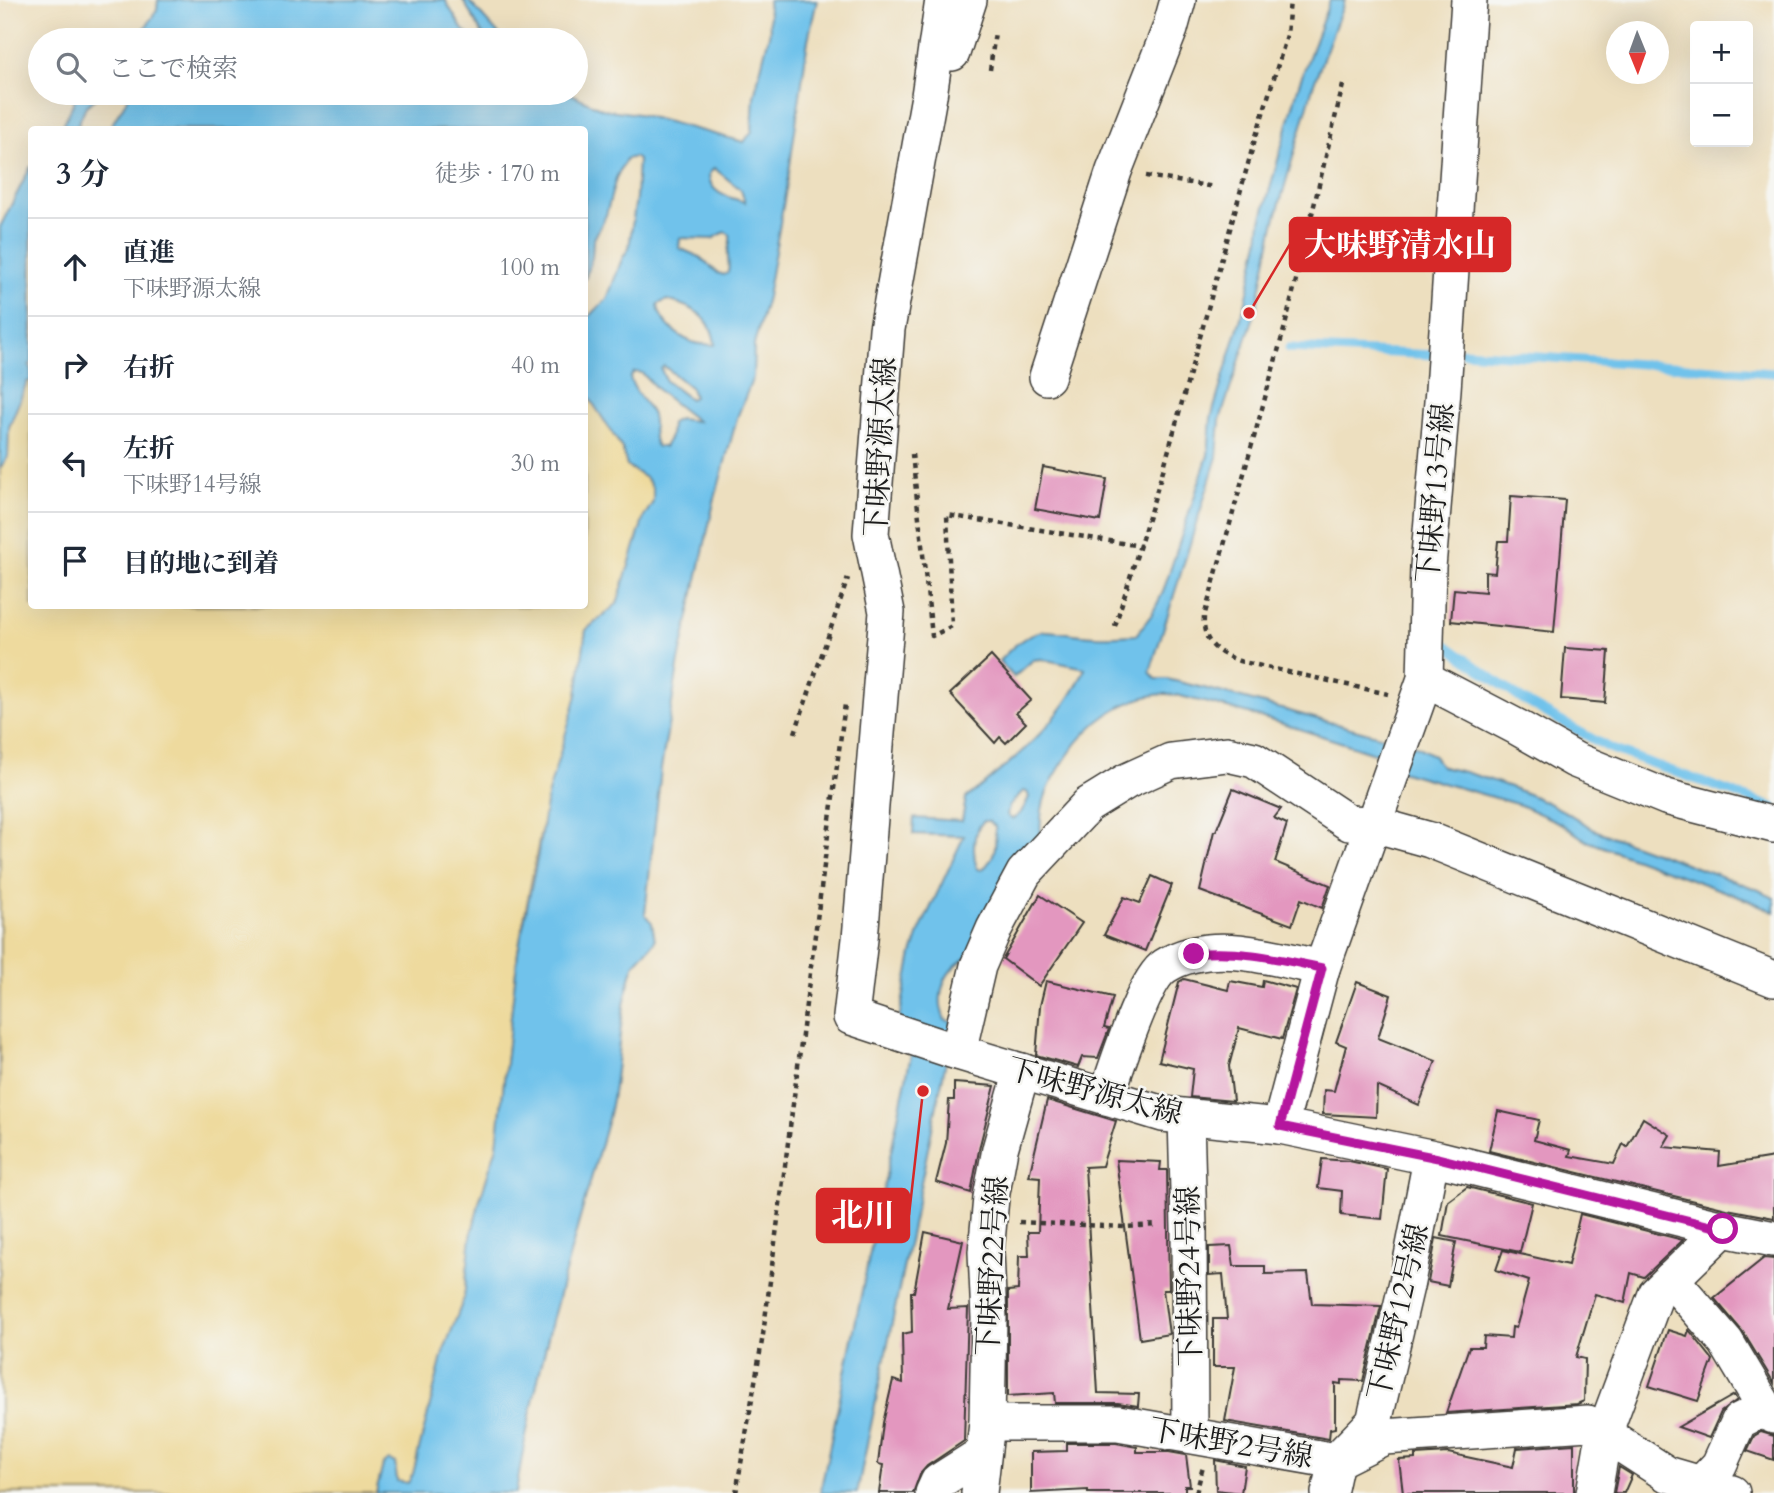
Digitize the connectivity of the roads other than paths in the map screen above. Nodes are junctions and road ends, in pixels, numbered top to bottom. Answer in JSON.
{"nodes":[{"id":1,"x":943,"y":0,"type":"edge"},
{"id":2,"x":969,"y":0,"type":"edge"},
{"id":3,"x":1178,"y":0,"type":"edge"},
{"id":4,"x":1469,"y":0,"type":"edge"},
{"id":5,"x":931,"y":84,"type":"junction"},
{"id":6,"x":1047,"y":377,"type":"dead end"},
{"id":7,"x":1421,"y":689,"type":"junction"},
{"id":8,"x":1373,"y":824,"type":"junction"},
{"id":9,"x":1774,"y":825,"type":"edge"},
{"id":10,"x":1322,"y":968,"type":"junction"},
{"id":11,"x":1774,"y":979,"type":"edge"},
{"id":12,"x":954,"y":1051,"type":"junction"},
{"id":13,"x":1022,"y":1071,"type":"junction"},
{"id":14,"x":1107,"y":1097,"type":"junction"},
{"id":15,"x":1186,"y":1117,"type":"junction"},
{"id":16,"x":1280,"y":1126,"type":"junction"},
{"id":17,"x":1431,"y":1159,"type":"junction"},
{"id":18,"x":1723,"y":1229,"type":"junction"},
{"id":19,"x":1774,"y":1238,"type":"edge"},
{"id":20,"x":1671,"y":1279,"type":"junction"},
{"id":21,"x":1769,"y":1412,"type":"edge"},
{"id":22,"x":1604,"y":1434,"type":"junction"},
{"id":23,"x":1190,"y":1435,"type":"junction"},
{"id":24,"x":984,"y":1439,"type":"junction"},
{"id":25,"x":1333,"y":1477,"type":"edge"},
{"id":26,"x":1717,"y":1488,"type":"edge"},
{"id":27,"x":933,"y":1493,"type":"edge"},
{"id":28,"x":979,"y":1493,"type":"edge"},
{"id":29,"x":1594,"y":1493,"type":"edge"}],
"edges":[{"from":1,"to":5,"type":"street","name":"下味野源太線"},
{"from":2,"to":5,"type":"street"},
{"from":3,"to":6,"type":"street"},
{"from":4,"to":7,"type":"street","name":"下味野13号線"},
{"from":5,"to":12,"type":"street","name":"下味野源太線"},
{"from":7,"to":8,"type":"street","name":"下味野13号線"},
{"from":7,"to":9,"type":"street"},
{"from":8,"to":10,"type":"street","name":"下味野13号線"},
{"from":8,"to":11,"type":"street"},
{"from":8,"to":12,"type":"street"},
{"from":10,"to":14,"type":"street"},
{"from":10,"to":16,"type":"street","name":"下味野13号線"},
{"from":12,"to":13,"type":"street","name":"下味野源太線"},
{"from":13,"to":14,"type":"street","name":"下味野源太線"},
{"from":13,"to":24,"type":"street","name":"下味野22号線"},
{"from":14,"to":15,"type":"street","name":"下味野源太線"},
{"from":15,"to":16,"type":"street","name":"下味野源太線"},
{"from":15,"to":23,"type":"street","name":"下味野24号線"},
{"from":16,"to":17,"type":"street","name":"下味野源太線"},
{"from":17,"to":18,"type":"street","name":"下味野源太線"},
{"from":17,"to":25,"type":"street","name":"下味野12号線"},
{"from":18,"to":19,"type":"street","name":"下味野源太線"},
{"from":18,"to":20,"type":"street"},
{"from":20,"to":21,"type":"street"},
{"from":20,"to":22,"type":"street"},
{"from":21,"to":26,"type":"street"},
{"from":22,"to":25,"type":"street","name":"下味野2号線"},
{"from":22,"to":26,"type":"street","name":"下味野2号線"},
{"from":22,"to":29,"type":"street"},
{"from":23,"to":24,"type":"street","name":"下味野2号線"},
{"from":23,"to":25,"type":"street","name":"下味野2号線"},
{"from":24,"to":27,"type":"street"},
{"from":24,"to":28,"type":"street"}]}
